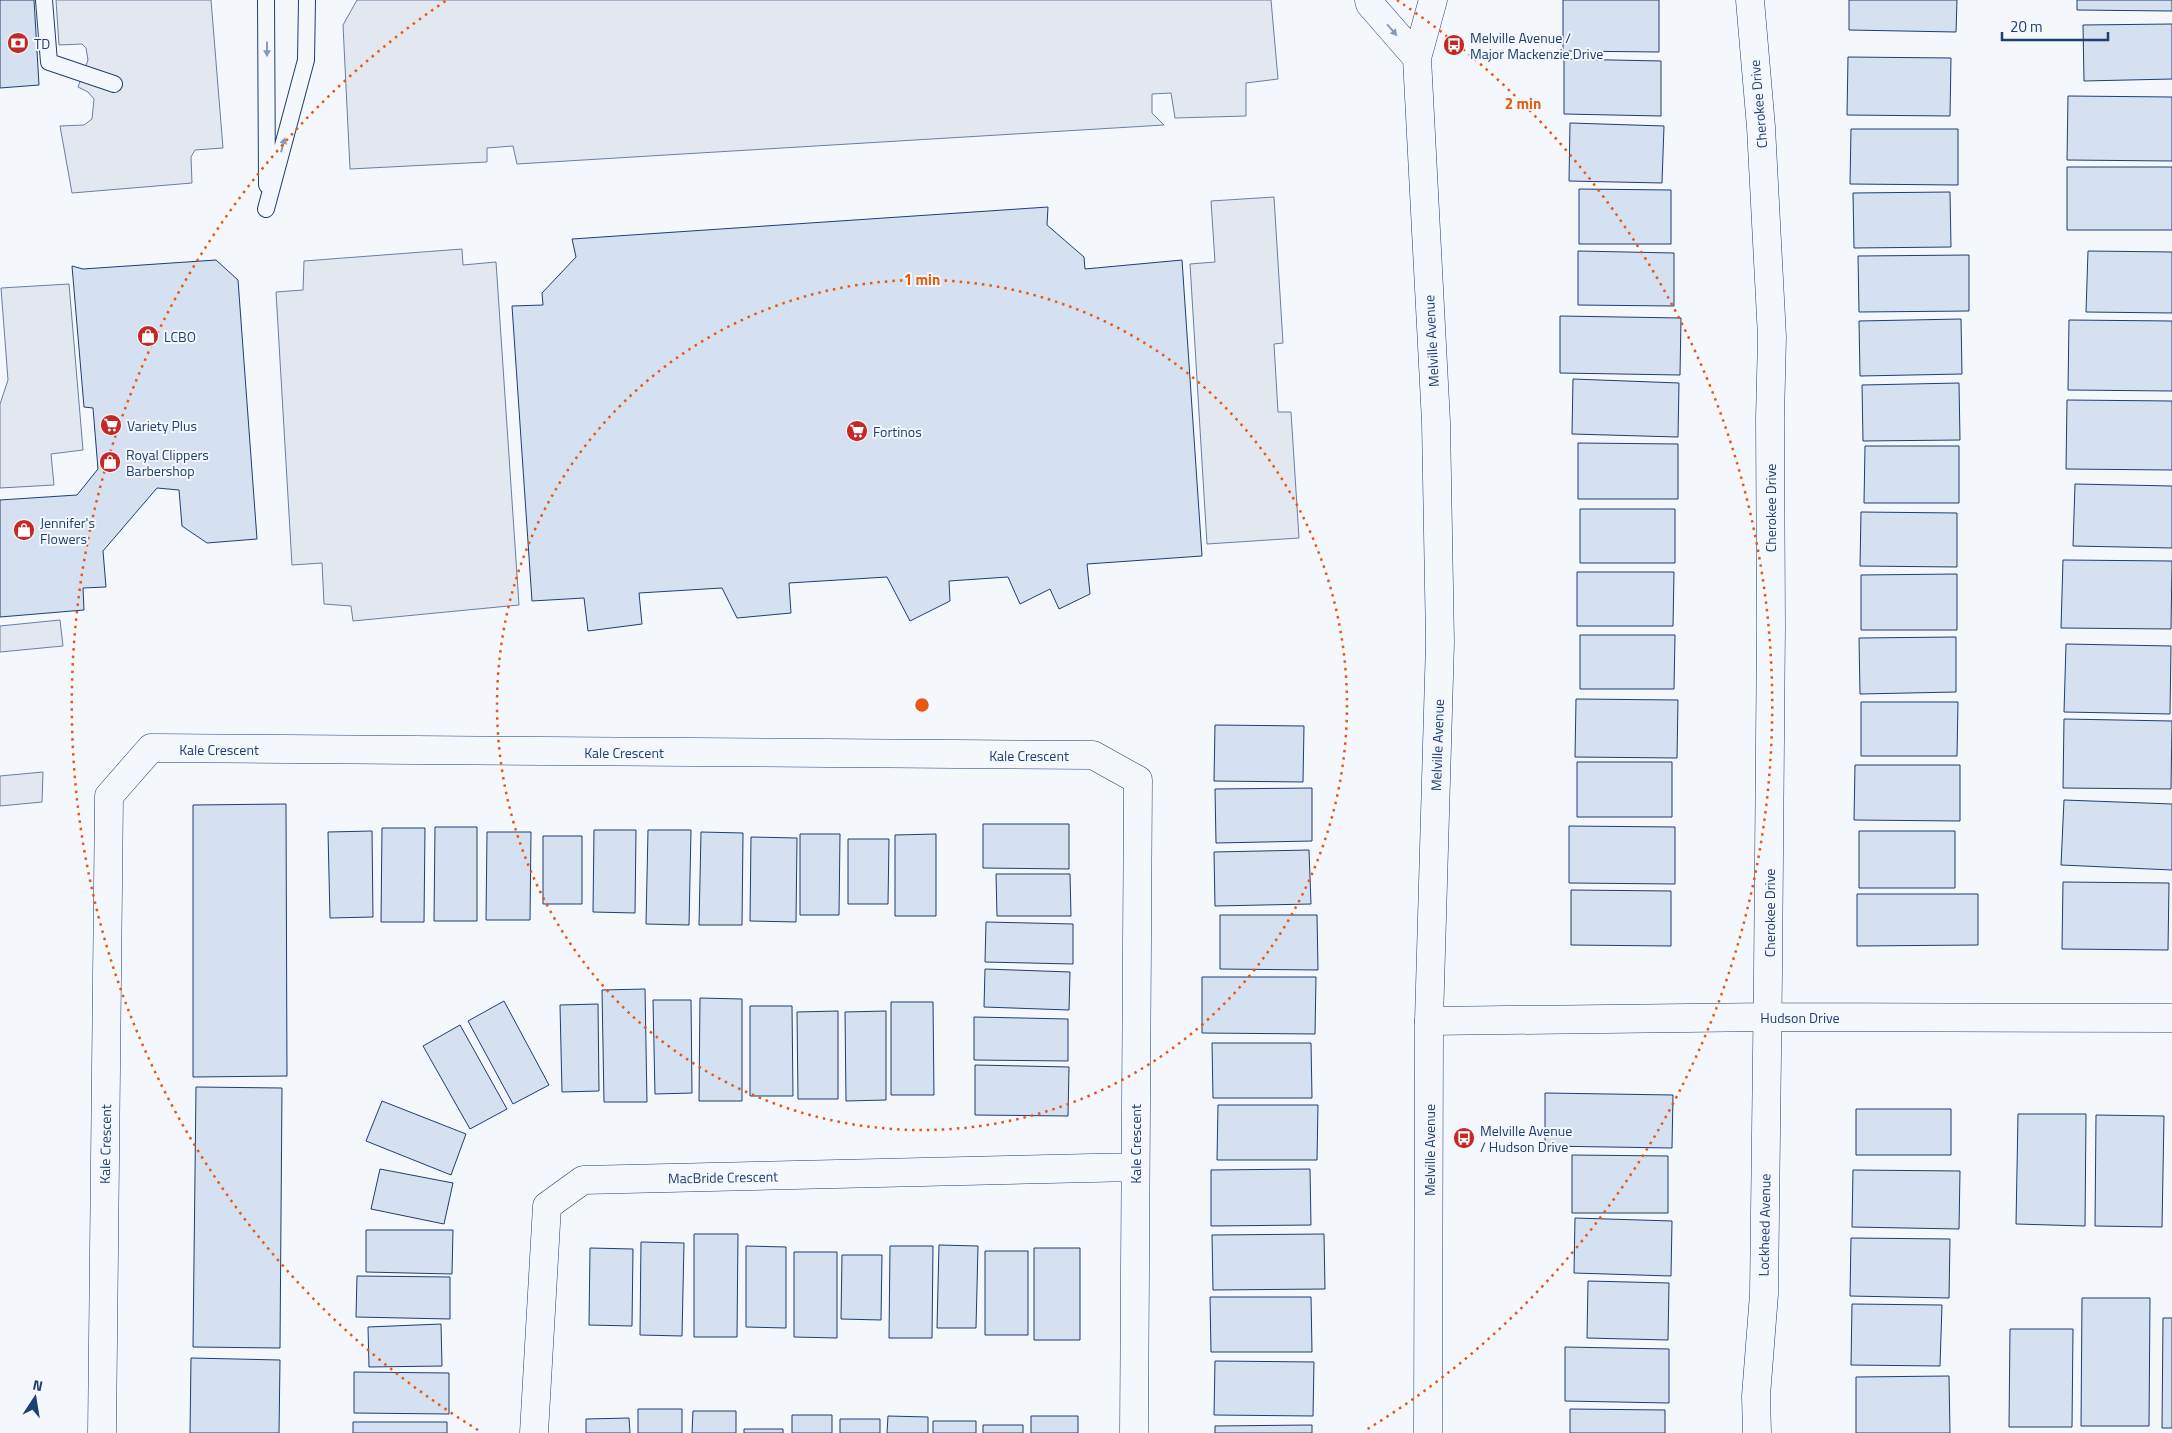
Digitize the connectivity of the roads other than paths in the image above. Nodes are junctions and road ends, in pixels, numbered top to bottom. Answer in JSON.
{"nodes":[{"id":1,"x":44,"y":0,"type":"edge"},
{"id":2,"x":266,"y":0,"type":"edge"},
{"id":3,"x":306,"y":0,"type":"edge"},
{"id":4,"x":1369,"y":0,"type":"edge"},
{"id":5,"x":1433,"y":0,"type":"edge"},
{"id":6,"x":1750,"y":0,"type":"edge"},
{"id":7,"x":1417,"y":58,"type":"junction"},
{"id":8,"x":114,"y":84,"type":"dead end"},
{"id":9,"x":1768,"y":1017,"type":"junction"},
{"id":10,"x":2172,"y":1018,"type":"edge"},
{"id":11,"x":1429,"y":1021,"type":"junction"},
{"id":12,"x":1135,"y":1167,"type":"junction"},
{"id":13,"x":102,"y":1433,"type":"edge"},
{"id":14,"x":534,"y":1433,"type":"edge"},
{"id":15,"x":1134,"y":1433,"type":"edge"},
{"id":16,"x":1428,"y":1433,"type":"edge"},
{"id":17,"x":1757,"y":1433,"type":"edge"}],
"edges":[{"from":1,"to":8,"type":"lane"},
{"from":2,"to":3,"type":"lane","one_way":true},
{"from":4,"to":7,"type":"street","one_way":true},
{"from":5,"to":7,"type":"street","name":"Melville Avenue"},
{"from":6,"to":9,"type":"street","name":"Cherokee Drive"},
{"from":7,"to":11,"type":"street","name":"Melville Avenue"},
{"from":9,"to":10,"type":"street","name":"Hudson Drive"},
{"from":9,"to":11,"type":"street","name":"Hudson Drive"},
{"from":9,"to":17,"type":"street","name":"Lockheed Avenue"},
{"from":11,"to":16,"type":"street","name":"Melville Avenue"},
{"from":12,"to":13,"type":"street","name":"Kale Crescent"},
{"from":12,"to":14,"type":"street","name":"MacBride Crescent"},
{"from":12,"to":15,"type":"street","name":"Kale Crescent"}]}
